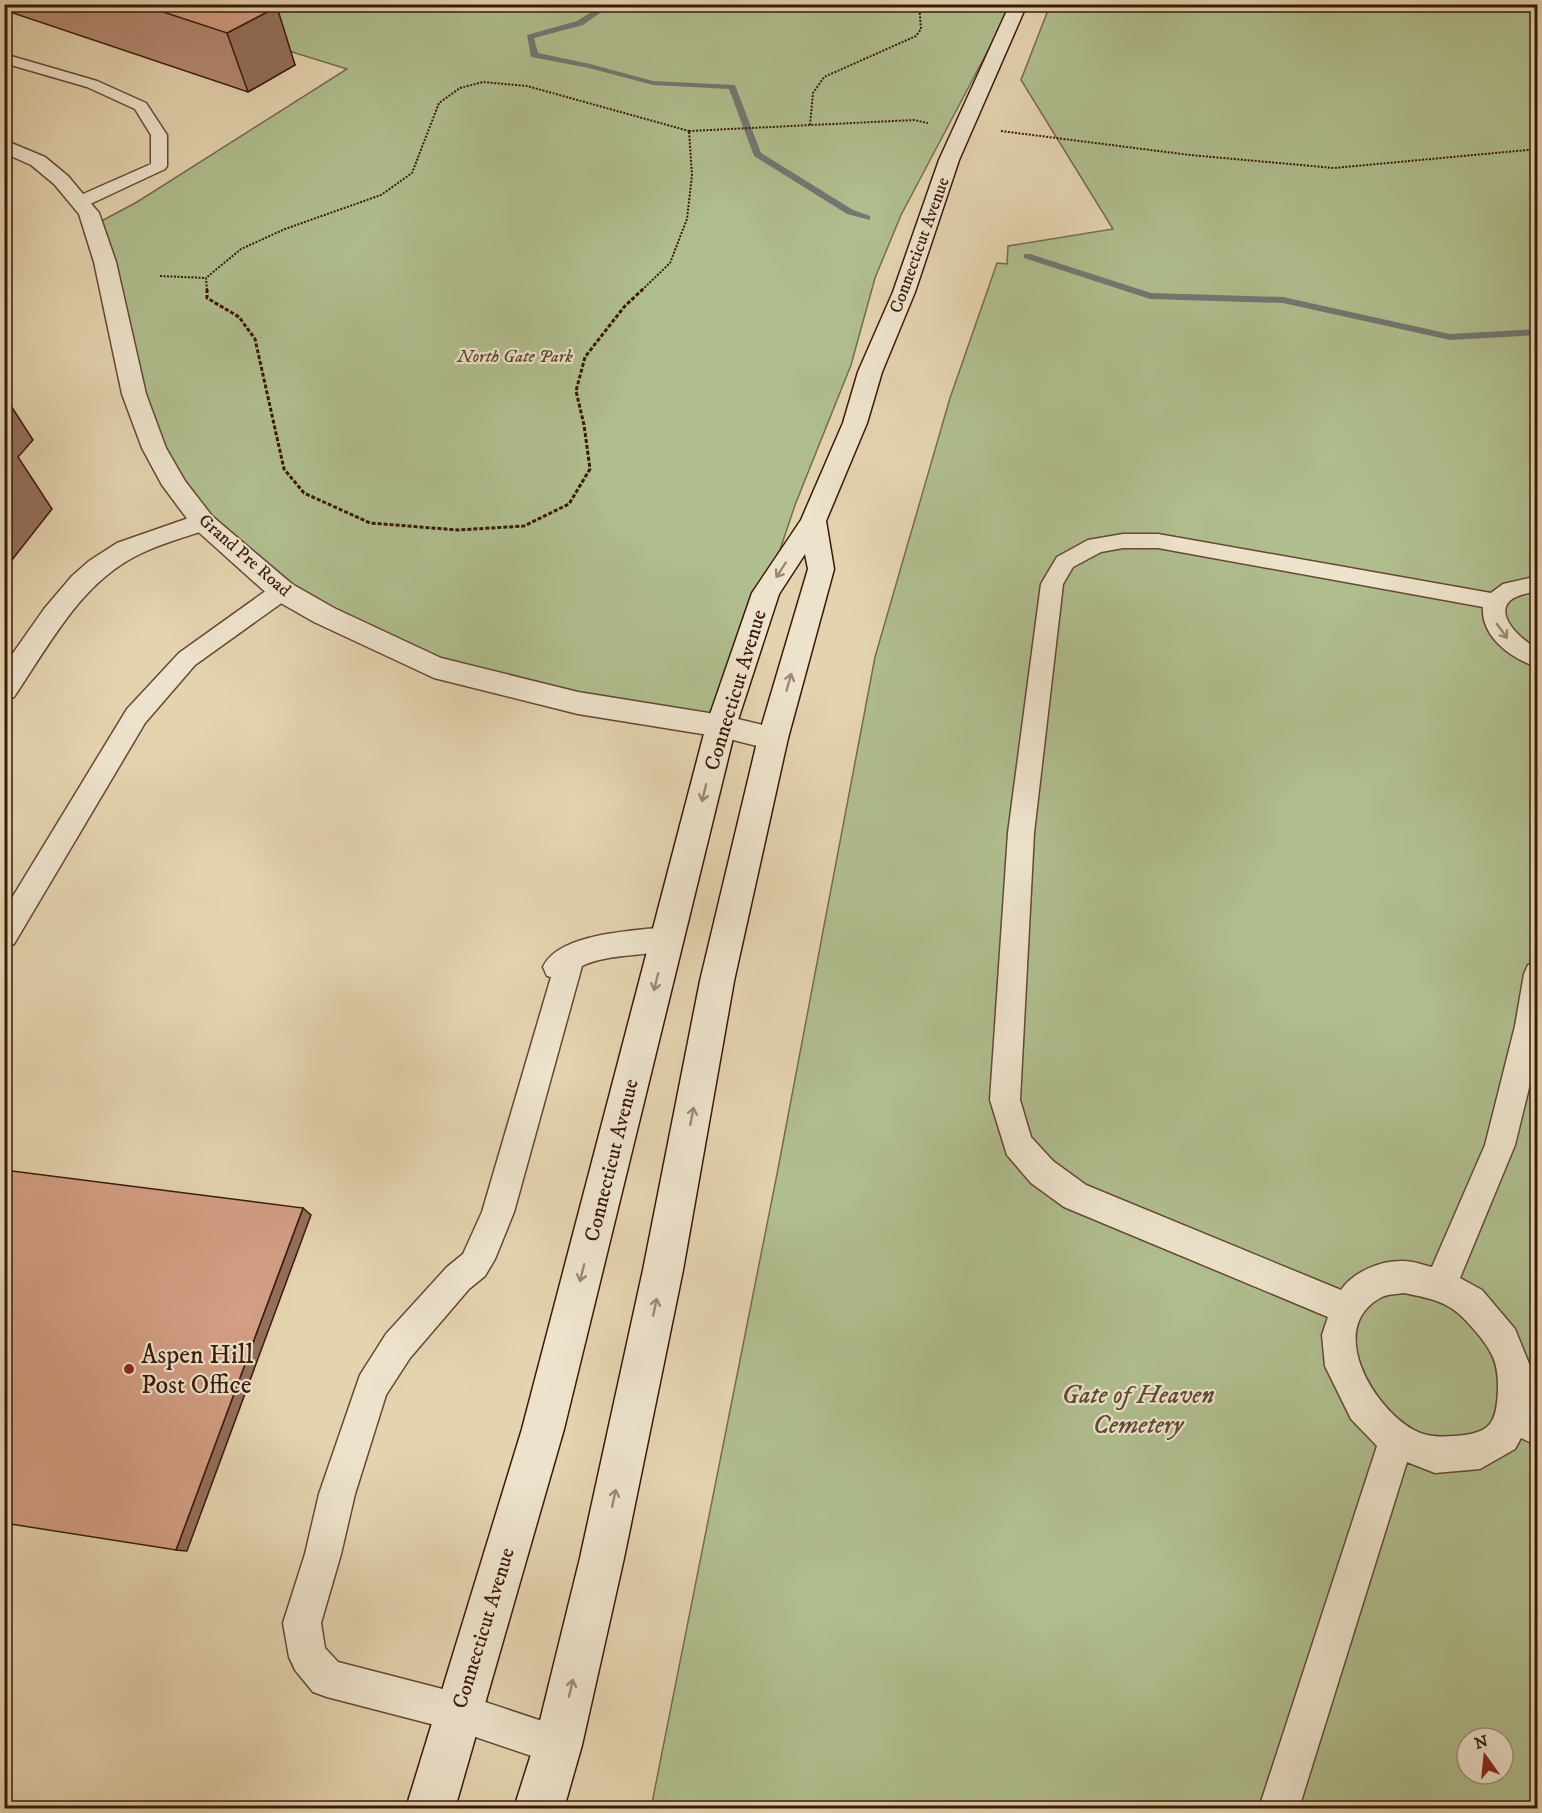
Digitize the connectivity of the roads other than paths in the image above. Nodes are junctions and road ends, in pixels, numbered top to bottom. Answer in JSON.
{"nodes":[{"id":1,"x":1019,"y":4,"type":"edge"},
{"id":2,"x":4,"y":58,"type":"edge"},
{"id":3,"x":4,"y":146,"type":"edge"},
{"id":4,"x":80,"y":201,"type":"junction"},
{"id":5,"x":813,"y":521,"type":"junction"},
{"id":6,"x":202,"y":522,"type":"junction"},
{"id":7,"x":1538,"y":584,"type":"edge"},
{"id":8,"x":282,"y":591,"type":"junction"},
{"id":9,"x":1497,"y":602,"type":"junction"},
{"id":10,"x":1538,"y":659,"type":"edge"},
{"id":11,"x":4,"y":689,"type":"edge"},
{"id":12,"x":721,"y":726,"type":"junction"},
{"id":13,"x":773,"y":738,"type":"junction"},
{"id":14,"x":4,"y":936,"type":"edge"},
{"id":15,"x":667,"y":939,"type":"junction"},
{"id":16,"x":1538,"y":974,"type":"edge"},
{"id":17,"x":1441,"y":1285,"type":"junction"},
{"id":18,"x":1347,"y":1309,"type":"junction"},
{"id":19,"x":1526,"y":1422,"type":"edge"},
{"id":20,"x":1397,"y":1438,"type":"junction"},
{"id":21,"x":458,"y":1712,"type":"junction"},
{"id":22,"x":558,"y":1745,"type":"junction"},
{"id":23,"x":430,"y":1809,"type":"edge"},
{"id":24,"x":539,"y":1809,"type":"edge"},
{"id":25,"x":1279,"y":1809,"type":"edge"}],
"edges":[{"from":1,"to":5,"type":"main road","name":"Connecticut Avenue"},
{"from":2,"to":4,"type":"lane"},
{"from":3,"to":4,"type":"main road","name":"Grand Pre Road"},
{"from":4,"to":6,"type":"main road","name":"Grand Pre Road"},
{"from":5,"to":12,"type":"main road","name":"Connecticut Avenue","one_way":true},
{"from":13,"to":5,"type":"main road","one_way":true},
{"from":6,"to":8,"type":"main road","name":"Grand Pre Road"},
{"from":6,"to":11,"type":"main road"},
{"from":7,"to":9,"type":"lane"},
{"from":8,"to":12,"type":"main road","name":"Grand Pre Road"},
{"from":8,"to":14,"type":"lane"},
{"from":9,"to":10,"type":"lane","one_way":true},
{"from":9,"to":18,"type":"lane"},
{"from":12,"to":13,"type":"main road","name":"Grand Pre Road"},
{"from":12,"to":15,"type":"main road","name":"Connecticut Avenue","one_way":true},
{"from":22,"to":13,"type":"main road","one_way":true},
{"from":15,"to":21,"type":"main road","name":"Connecticut Avenue","one_way":true},
{"from":15,"to":21,"type":"lane"},
{"from":16,"to":17,"type":"lane"},
{"from":17,"to":18,"type":"lane"},
{"from":17,"to":19,"type":"lane"},
{"from":18,"to":20,"type":"lane"},
{"from":19,"to":20,"type":"lane"},
{"from":20,"to":25,"type":"lane"},
{"from":21,"to":22,"type":"lane"},
{"from":21,"to":23,"type":"main road","name":"Connecticut Avenue"},
{"from":22,"to":24,"type":"main road"}]}
